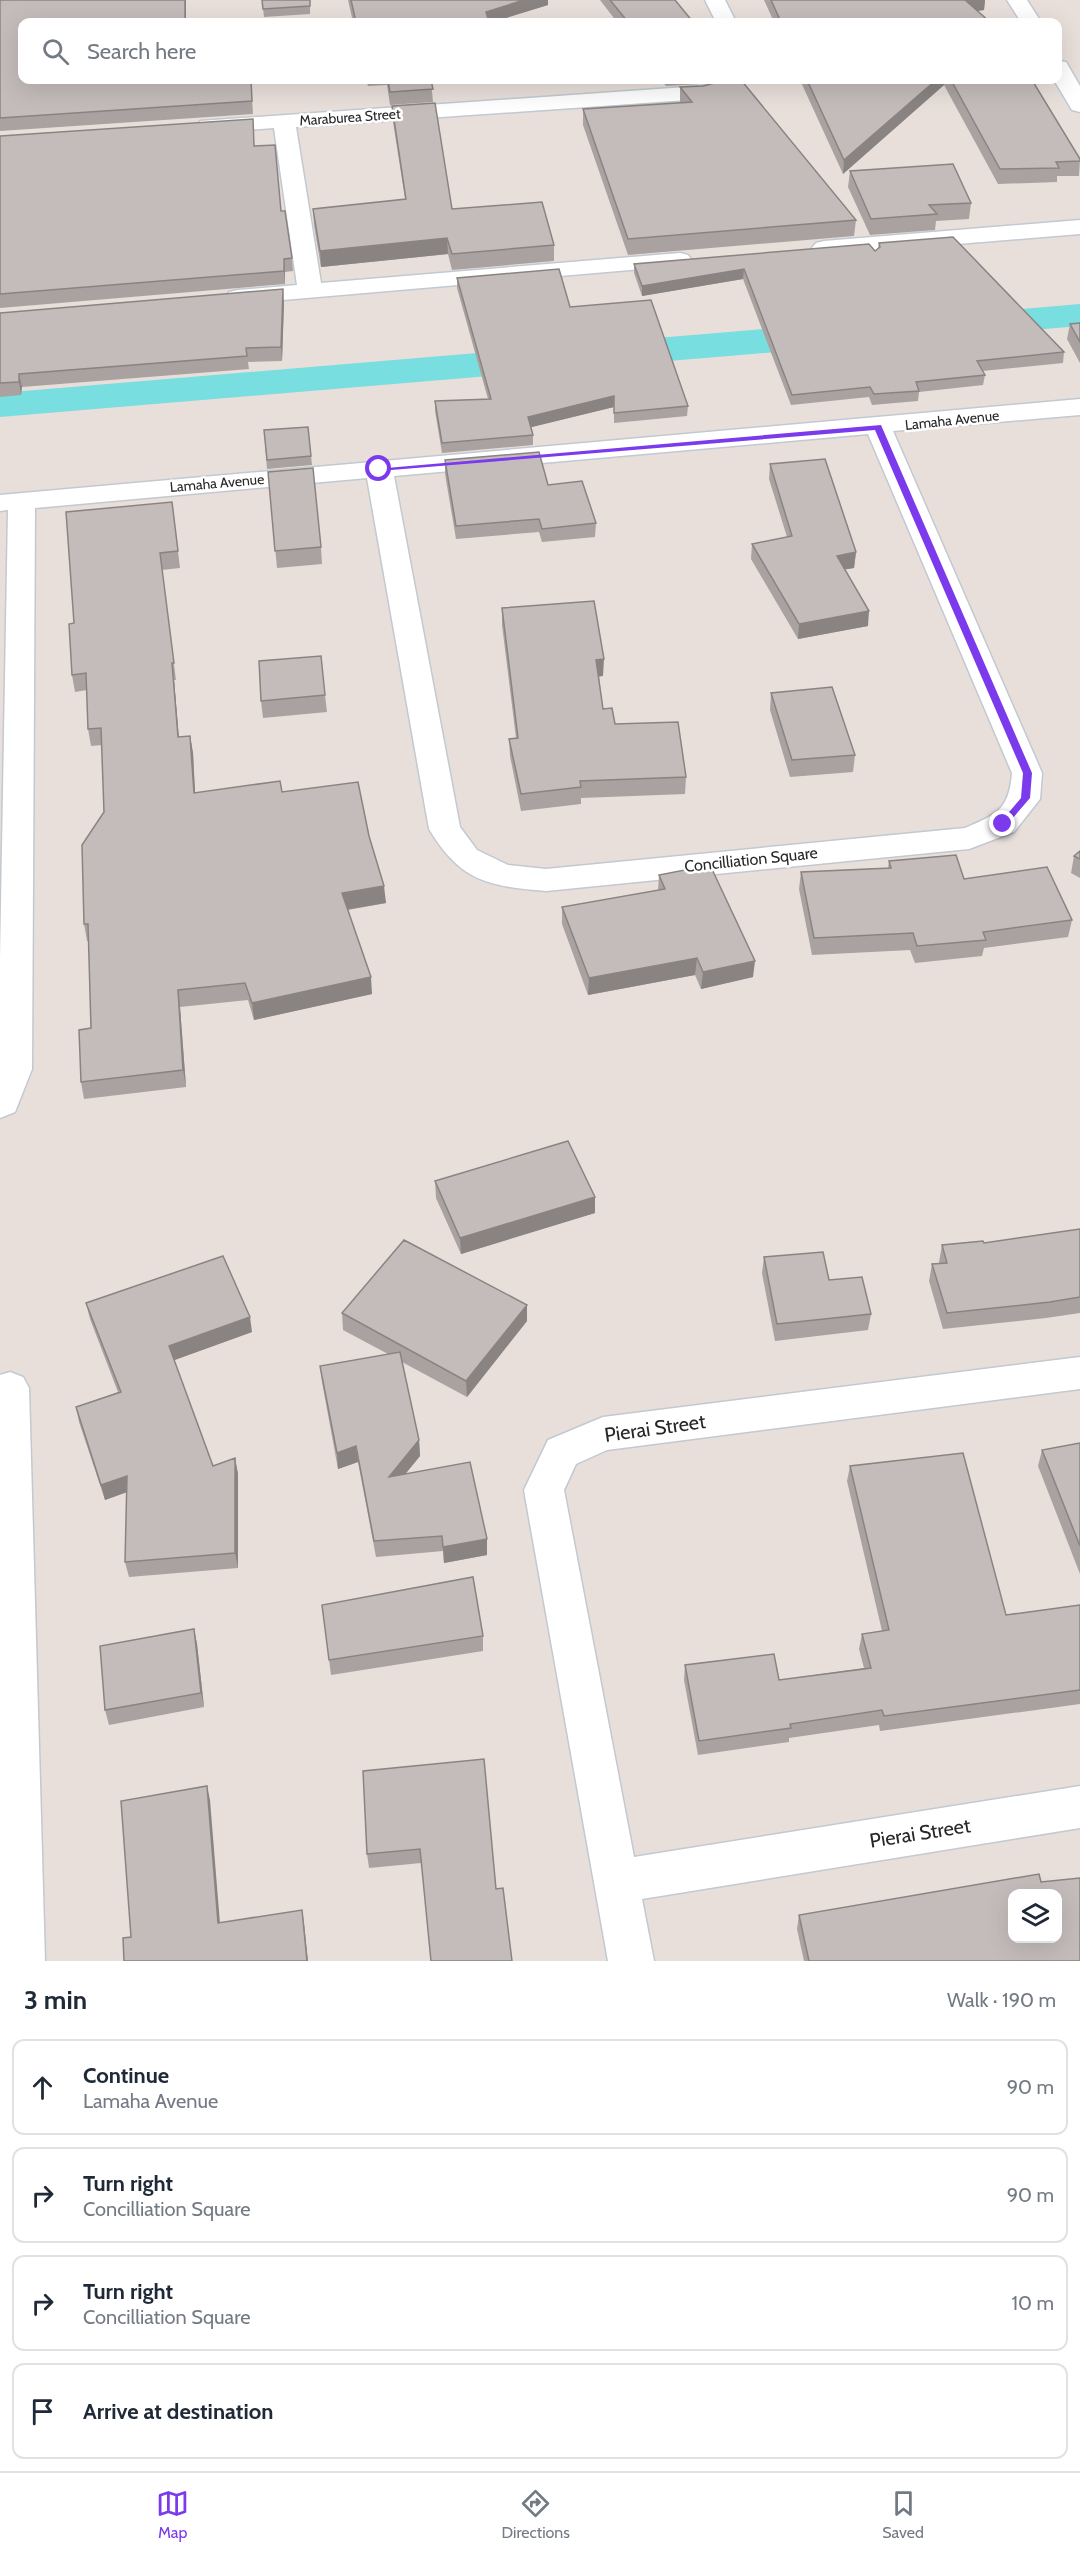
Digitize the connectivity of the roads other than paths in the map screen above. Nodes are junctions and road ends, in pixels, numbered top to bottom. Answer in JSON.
{"nodes":[{"id":1,"x":715,"y":0,"type":"edge"},
{"id":2,"x":1017,"y":0,"type":"edge"},
{"id":3,"x":724,"y":18,"type":"edge"},
{"id":4,"x":1028,"y":18,"type":"edge"},
{"id":5,"x":1062,"y":74,"type":"edge"},
{"id":6,"x":730,"y":84,"type":"edge"},
{"id":7,"x":1080,"y":105,"type":"edge"},
{"id":8,"x":284,"y":122,"type":"junction"},
{"id":9,"x":189,"y":128,"type":"edge"},
{"id":10,"x":1080,"y":228,"type":"edge"},
{"id":11,"x":796,"y":251,"type":"edge"},
{"id":12,"x":701,"y":258,"type":"edge"},
{"id":13,"x":310,"y":290,"type":"junction"},
{"id":14,"x":215,"y":299,"type":"edge"},
{"id":15,"x":1080,"y":407,"type":"edge"},
{"id":16,"x":878,"y":427,"type":"junction"},
{"id":17,"x":379,"y":469,"type":"junction"},
{"id":18,"x":11,"y":502,"type":"edge"},
{"id":19,"x":0,"y":1105,"type":"edge"},
{"id":20,"x":1080,"y":1373,"type":"edge"},
{"id":21,"x":10,"y":1389,"type":"dead end"},
{"id":22,"x":1080,"y":1807,"type":"edge"},
{"id":23,"x":617,"y":1881,"type":"junction"},
{"id":24,"x":22,"y":1961,"type":"edge"},
{"id":25,"x":631,"y":1961,"type":"edge"}],
"edges":[{"from":1,"to":3,"type":"street"},
{"from":2,"to":4,"type":"street"},
{"from":5,"to":7,"type":"street"},
{"from":6,"to":8,"type":"street","name":"Maraburea Street"},
{"from":8,"to":9,"type":"street","name":"Maraburea Street"},
{"from":8,"to":13,"type":"street"},
{"from":10,"to":11,"type":"street"},
{"from":12,"to":13,"type":"street"},
{"from":13,"to":14,"type":"street"},
{"from":15,"to":16,"type":"street","name":"Lamaha Avenue"},
{"from":16,"to":17,"type":"street","name":"Lamaha Avenue"},
{"from":16,"to":17,"type":"street","name":"Concilliation Square"},
{"from":17,"to":18,"type":"street","name":"Lamaha Avenue"},
{"from":18,"to":19,"type":"street"},
{"from":20,"to":23,"type":"street","name":"Pierai Street"},
{"from":21,"to":24,"type":"street"},
{"from":22,"to":23,"type":"street","name":"Pierai Street"},
{"from":23,"to":25,"type":"street","name":"Pierai Street"}]}
